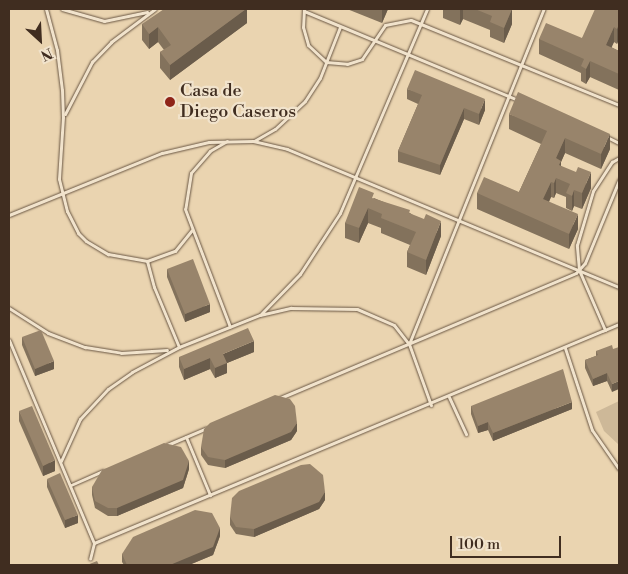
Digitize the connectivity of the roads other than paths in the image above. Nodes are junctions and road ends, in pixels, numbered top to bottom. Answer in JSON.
{"nodes":[{"id":1,"x":46,"y":9,"type":"edge"},
{"id":2,"x":62,"y":9,"type":"edge"},
{"id":3,"x":427,"y":9,"type":"edge"},
{"id":4,"x":544,"y":9,"type":"edge"},
{"id":5,"x":304,"y":10,"type":"edge"},
{"id":6,"x":421,"y":23,"type":"junction"},
{"id":7,"x":340,"y":27,"type":"junction"},
{"id":8,"x":374,"y":41,"type":"junction"},
{"id":9,"x":408,"y":54,"type":"junction"},
{"id":10,"x":326,"y":62,"type":"junction"},
{"id":11,"x":521,"y":65,"type":"junction"},
{"id":12,"x":508,"y":96,"type":"junction"},
{"id":13,"x":525,"y":103,"type":"edge"},
{"id":14,"x":619,"y":105,"type":"edge"},
{"id":15,"x":64,"y":117,"type":"junction"},
{"id":16,"x":602,"y":136,"type":"edge"},
{"id":17,"x":228,"y":141,"type":"junction"},
{"id":18,"x":253,"y":141,"type":"junction"},
{"id":19,"x":619,"y":143,"type":"edge"},
{"id":20,"x":619,"y":158,"type":"edge"},
{"id":21,"x":356,"y":178,"type":"junction"},
{"id":22,"x":619,"y":180,"type":"edge"},
{"id":23,"x":61,"y":194,"type":"junction"},
{"id":24,"x":9,"y":215,"type":"edge"},
{"id":25,"x":458,"y":220,"type":"junction"},
{"id":26,"x":192,"y":230,"type":"junction"},
{"id":27,"x":147,"y":261,"type":"junction"},
{"id":28,"x":579,"y":270,"type":"junction"},
{"id":29,"x":619,"y":287,"type":"edge"},
{"id":30,"x":9,"y":308,"type":"edge"},
{"id":31,"x":258,"y":316,"type":"junction"},
{"id":32,"x":619,"y":324,"type":"edge"},
{"id":33,"x":230,"y":327,"type":"junction"},
{"id":34,"x":605,"y":330,"type":"junction"},
{"id":35,"x":9,"y":340,"type":"edge"},
{"id":36,"x":408,"y":344,"type":"junction"},
{"id":37,"x":179,"y":346,"type":"junction"},
{"id":38,"x":565,"y":348,"type":"junction"},
{"id":39,"x":172,"y":350,"type":"junction"},
{"id":40,"x":449,"y":397,"type":"junction"},
{"id":41,"x":275,"y":400,"type":"edge"},
{"id":42,"x":431,"y":405,"type":"junction"},
{"id":43,"x":213,"y":426,"type":"edge"},
{"id":44,"x":466,"y":434,"type":"dead end"},
{"id":45,"x":186,"y":437,"type":"junction"},
{"id":46,"x":159,"y":448,"type":"edge"},
{"id":47,"x":61,"y":461,"type":"junction"},
{"id":48,"x":619,"y":468,"type":"edge"},
{"id":49,"x":106,"y":470,"type":"edge"},
{"id":50,"x":71,"y":485,"type":"junction"},
{"id":51,"x":210,"y":495,"type":"junction"},
{"id":52,"x":94,"y":543,"type":"junction"},
{"id":53,"x":90,"y":559,"type":"dead end"}],
"edges":[{"from":1,"to":15,"type":"lane"},
{"from":2,"to":15,"type":"lane"},
{"from":3,"to":6,"type":"lane"},
{"from":4,"to":11,"type":"lane"},
{"from":5,"to":7,"type":"lane"},
{"from":5,"to":10,"type":"lane"},
{"from":6,"to":8,"type":"lane"},
{"from":6,"to":9,"type":"lane"},
{"from":6,"to":11,"type":"lane"},
{"from":7,"to":8,"type":"lane"},
{"from":7,"to":10,"type":"lane"},
{"from":8,"to":9,"type":"lane"},
{"from":8,"to":10,"type":"lane"},
{"from":9,"to":12,"type":"lane"},
{"from":9,"to":21,"type":"lane"},
{"from":10,"to":18,"type":"lane"},
{"from":11,"to":12,"type":"lane"},
{"from":11,"to":14,"type":"lane"},
{"from":12,"to":13,"type":"lane"},
{"from":12,"to":25,"type":"lane"},
{"from":15,"to":23,"type":"lane"},
{"from":16,"to":19,"type":"lane"},
{"from":17,"to":18,"type":"lane"},
{"from":17,"to":23,"type":"lane"},
{"from":17,"to":26,"type":"lane"},
{"from":18,"to":21,"type":"lane"},
{"from":20,"to":28,"type":"lane"},
{"from":21,"to":25,"type":"lane"},
{"from":21,"to":31,"type":"lane"},
{"from":22,"to":28,"type":"lane"},
{"from":23,"to":24,"type":"lane"},
{"from":23,"to":27,"type":"lane"},
{"from":25,"to":28,"type":"lane"},
{"from":25,"to":36,"type":"lane"},
{"from":26,"to":27,"type":"lane"},
{"from":26,"to":33,"type":"lane"},
{"from":27,"to":37,"type":"lane"},
{"from":28,"to":29,"type":"lane"},
{"from":28,"to":34,"type":"lane"},
{"from":28,"to":36,"type":"lane"},
{"from":30,"to":39,"type":"lane"},
{"from":31,"to":33,"type":"lane"},
{"from":31,"to":36,"type":"lane"},
{"from":32,"to":34,"type":"lane"},
{"from":33,"to":37,"type":"lane"},
{"from":34,"to":38,"type":"lane"},
{"from":35,"to":47,"type":"lane"},
{"from":36,"to":41,"type":"lane"},
{"from":36,"to":42,"type":"lane"},
{"from":37,"to":39,"type":"lane"},
{"from":38,"to":40,"type":"lane"},
{"from":38,"to":48,"type":"lane"},
{"from":39,"to":47,"type":"lane"},
{"from":40,"to":42,"type":"lane"},
{"from":40,"to":44,"type":"lane"},
{"from":42,"to":51,"type":"lane"},
{"from":43,"to":45,"type":"lane"},
{"from":45,"to":46,"type":"lane"},
{"from":45,"to":51,"type":"lane"},
{"from":47,"to":50,"type":"lane"},
{"from":49,"to":50,"type":"lane"},
{"from":50,"to":52,"type":"lane"},
{"from":51,"to":52,"type":"lane"},
{"from":52,"to":53,"type":"lane"}]}
